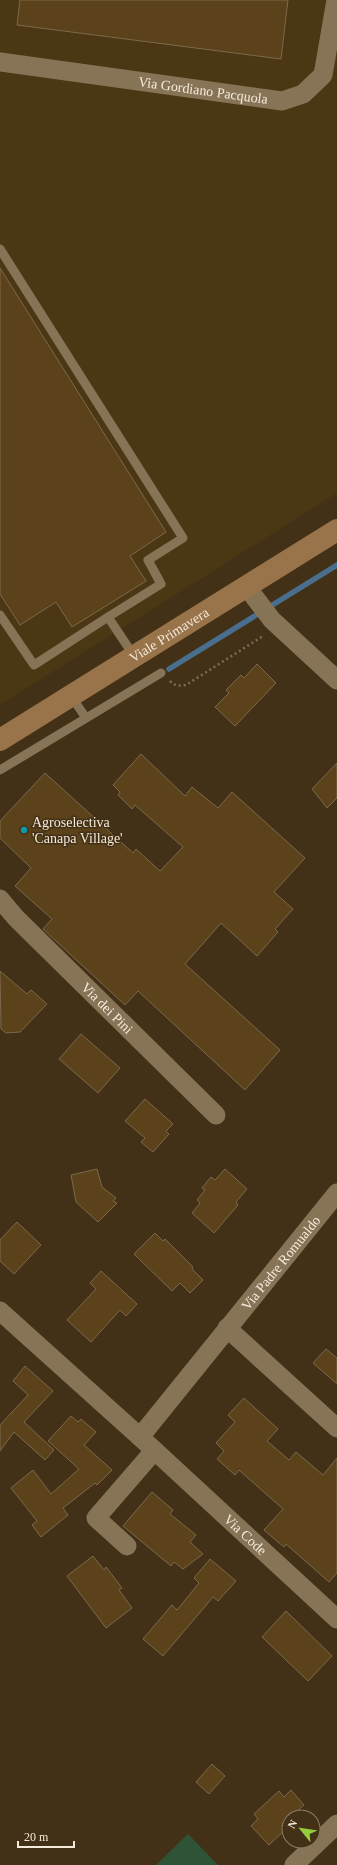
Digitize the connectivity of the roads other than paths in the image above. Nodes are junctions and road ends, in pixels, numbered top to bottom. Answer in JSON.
{"nodes":[{"id":1,"x":336,"y":0,"type":"edge"},
{"id":2,"x":0,"y":62,"type":"edge"},
{"id":3,"x":0,"y":249,"type":"edge"},
{"id":4,"x":337,"y":530,"type":"edge"},
{"id":5,"x":250,"y":591,"type":"junction"},
{"id":6,"x":0,"y":615,"type":"edge"},
{"id":7,"x":108,"y":617,"type":"junction"},
{"id":8,"x":134,"y":656,"type":"junction"},
{"id":9,"x":161,"y":673,"type":"road end"},
{"id":10,"x":337,"y":680,"type":"edge"},
{"id":11,"x":70,"y":696,"type":"junction"},
{"id":12,"x":86,"y":718,"type":"junction"},
{"id":13,"x":0,"y":740,"type":"edge"},
{"id":14,"x":0,"y":770,"type":"edge"},
{"id":15,"x":0,"y":899,"type":"edge"},
{"id":16,"x":216,"y":1116,"type":"dead end"},
{"id":17,"x":336,"y":1197,"type":"edge"},
{"id":18,"x":0,"y":1311,"type":"edge"},
{"id":19,"x":227,"y":1328,"type":"junction"},
{"id":20,"x":337,"y":1428,"type":"edge"},
{"id":21,"x":140,"y":1437,"type":"junction"},
{"id":22,"x":154,"y":1451,"type":"junction"},
{"id":23,"x":128,"y":1546,"type":"dead end"},
{"id":24,"x":337,"y":1618,"type":"edge"},
{"id":25,"x":337,"y":1824,"type":"edge"},
{"id":26,"x":294,"y":1865,"type":"edge"}],
"edges":[{"from":1,"to":2,"type":"street","name":"Via Gordiano Pacquola"},
{"from":3,"to":7,"type":"lane"},
{"from":4,"to":5,"type":"main road","name":"Viale Primavera"},
{"from":5,"to":8,"type":"main road","name":"Viale Primavera"},
{"from":5,"to":10,"type":"street"},
{"from":6,"to":7,"type":"lane"},
{"from":7,"to":8,"type":"lane"},
{"from":8,"to":11,"type":"main road","name":"Viale Primavera"},
{"from":9,"to":12,"type":"lane"},
{"from":11,"to":12,"type":"lane"},
{"from":11,"to":13,"type":"main road","name":"Viale Primavera"},
{"from":12,"to":14,"type":"lane"},
{"from":15,"to":16,"type":"street","name":"Via dei Pini"},
{"from":17,"to":19,"type":"street","name":"Via Padre Romualdo"},
{"from":18,"to":21,"type":"street","name":"Via Code"},
{"from":19,"to":20,"type":"street"},
{"from":19,"to":21,"type":"street","name":"Via Padre Romualdo"},
{"from":21,"to":22,"type":"street","name":"Via Code"},
{"from":22,"to":23,"type":"street"},
{"from":22,"to":24,"type":"street","name":"Via Code"},
{"from":25,"to":26,"type":"street"}]}
